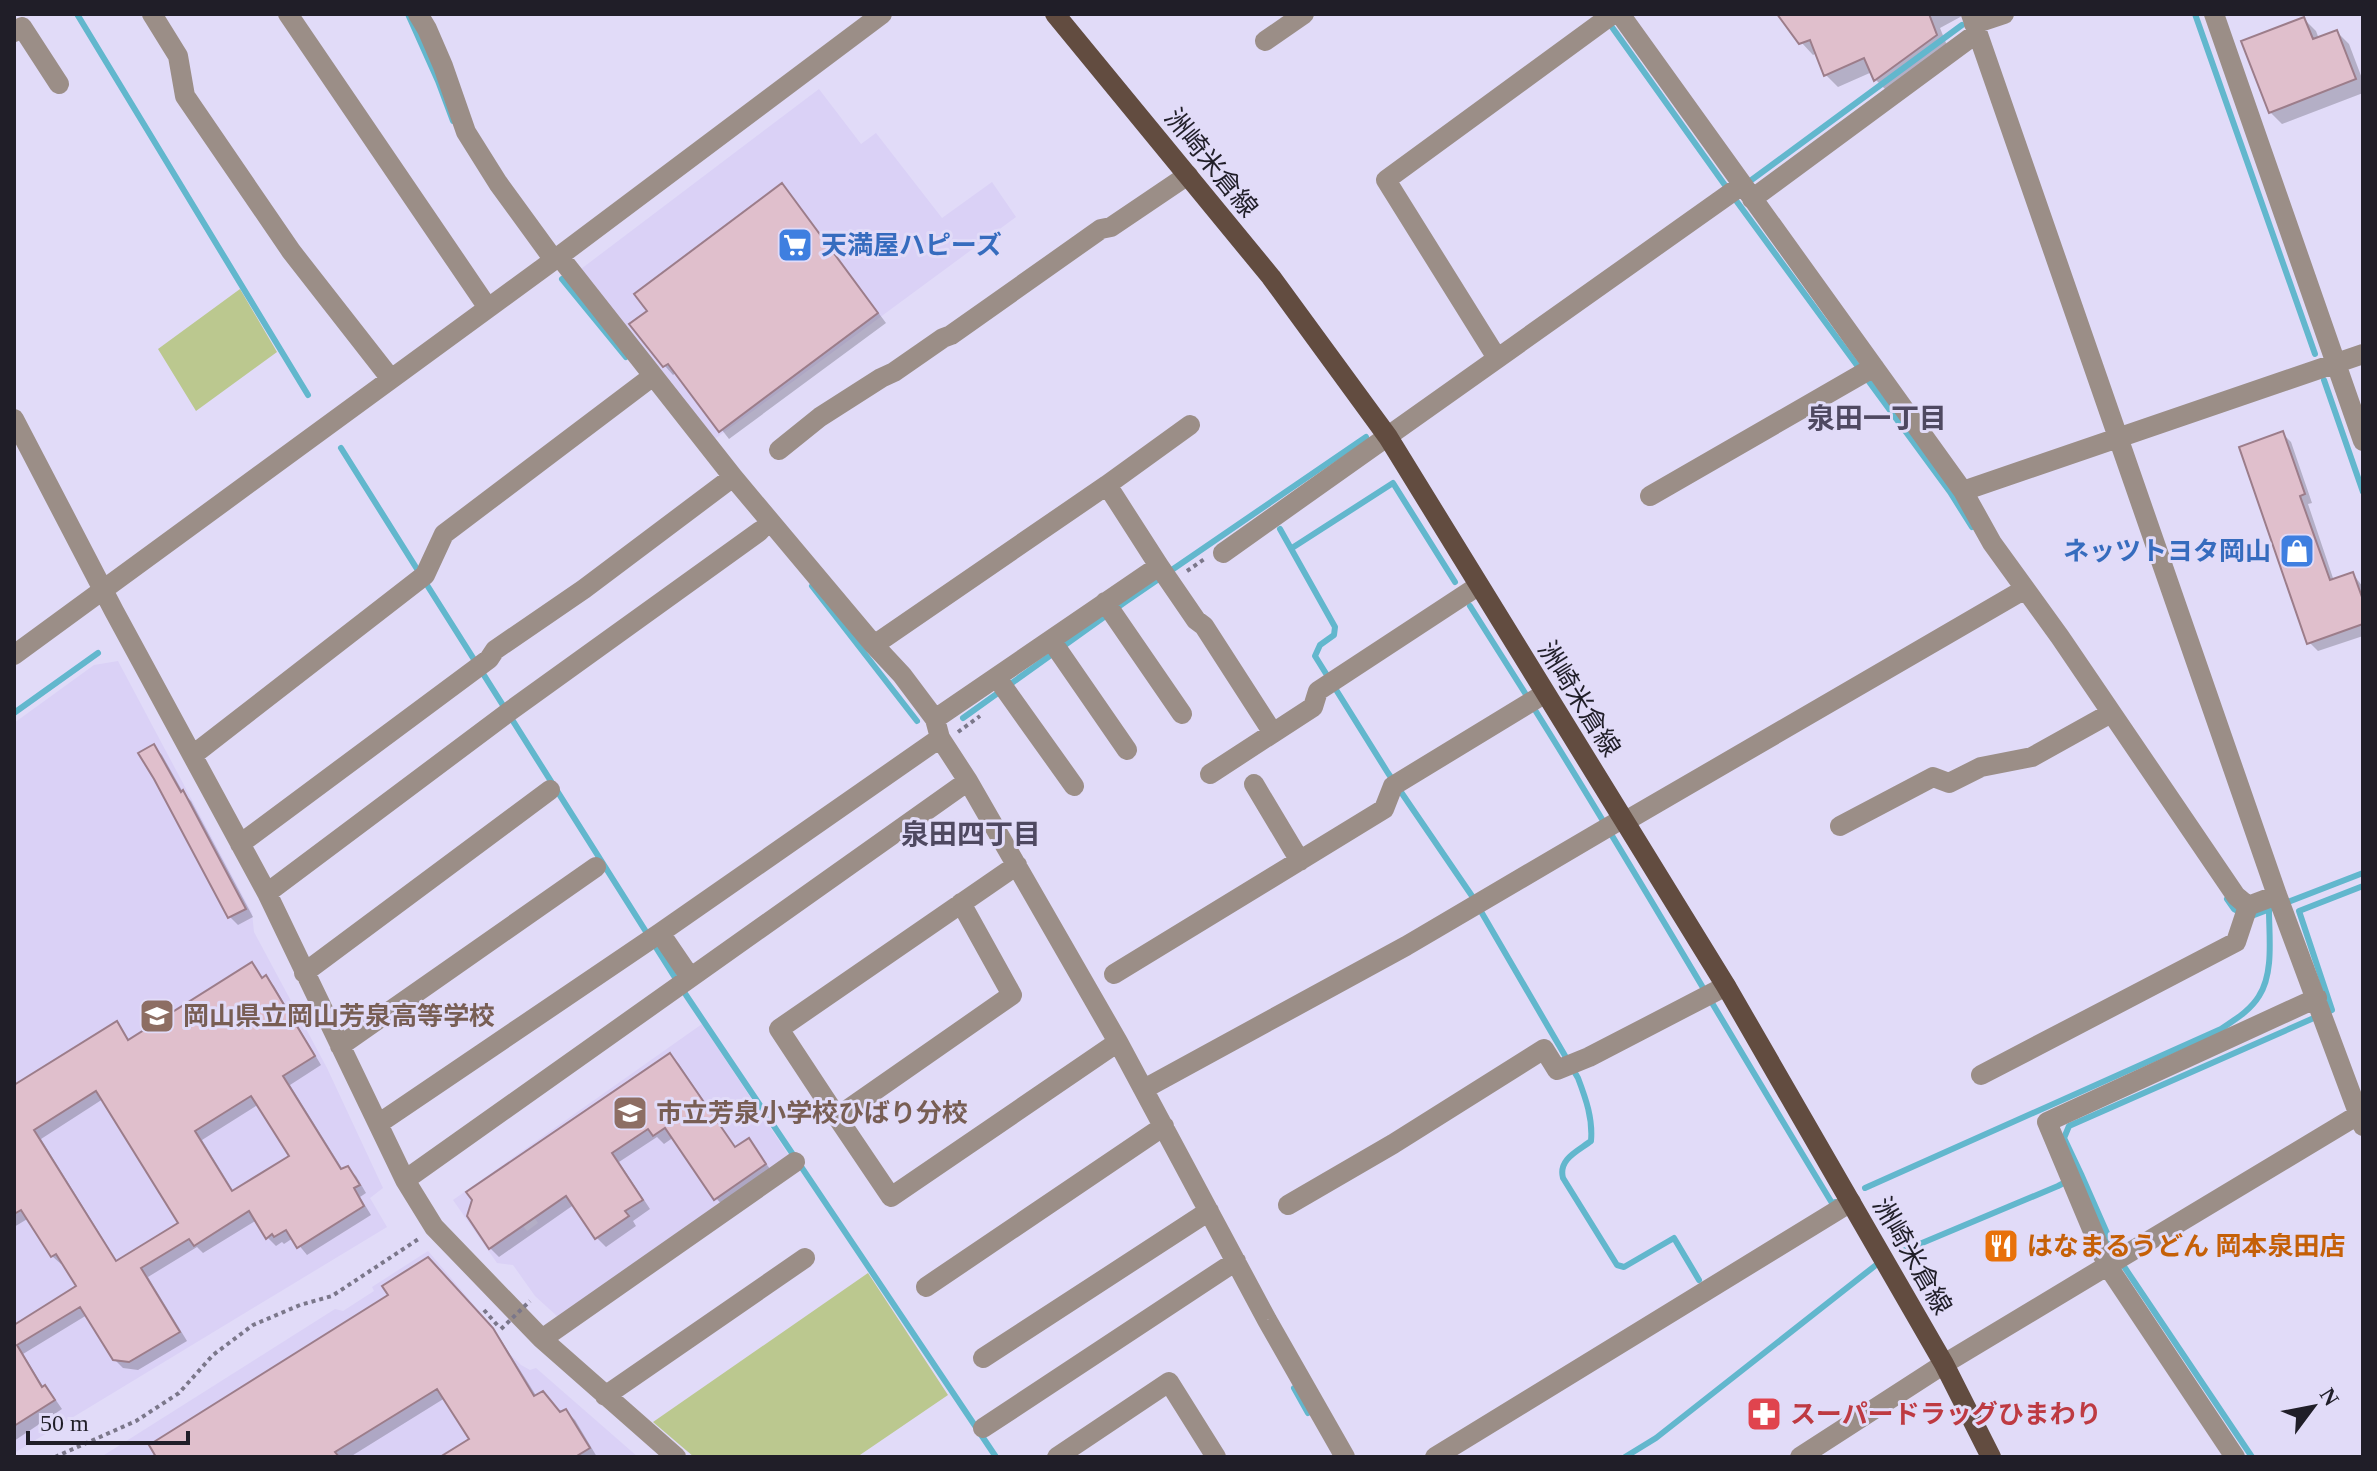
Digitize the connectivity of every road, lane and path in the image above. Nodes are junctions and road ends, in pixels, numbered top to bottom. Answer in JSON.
{"nodes":[{"id":1,"x":152,"y":14,"type":"edge"},
{"id":2,"x":288,"y":14,"type":"edge"},
{"id":3,"x":418,"y":14,"type":"edge"},
{"id":4,"x":882,"y":14,"type":"edge"},
{"id":5,"x":1055,"y":14,"type":"edge"},
{"id":6,"x":1304,"y":14,"type":"edge"},
{"id":7,"x":2004,"y":14,"type":"edge"},
{"id":8,"x":2214,"y":14,"type":"edge"},
{"id":9,"x":1612,"y":16,"type":"edge"},
{"id":10,"x":1974,"y":24,"type":"edge"},
{"id":11,"x":14,"y":32,"type":"edge"},
{"id":12,"x":1265,"y":41,"type":"dead end"},
{"id":13,"x":59,"y":84,"type":"dead end"},
{"id":14,"x":1188,"y":175,"type":"junction"},
{"id":15,"x":1742,"y":190,"type":"junction"},
{"id":16,"x":556,"y":258,"type":"junction"},
{"id":17,"x":488,"y":308,"type":"junction"},
{"id":18,"x":1494,"y":353,"type":"junction"},
{"id":19,"x":2363,"y":354,"type":"edge"},
{"id":20,"x":2336,"y":364,"type":"junction"},
{"id":21,"x":1866,"y":371,"type":"junction"},
{"id":22,"x":391,"y":379,"type":"junction"},
{"id":23,"x":649,"y":380,"type":"junction"},
{"id":24,"x":14,"y":419,"type":"edge"},
{"id":25,"x":1190,"y":425,"type":"dead end"},
{"id":26,"x":1388,"y":437,"type":"junction"},
{"id":27,"x":2117,"y":437,"type":"junction"},
{"id":28,"x":2363,"y":441,"type":"edge"},
{"id":29,"x":779,"y":450,"type":"dead end"},
{"id":30,"x":22,"y":454,"type":"edge"},
{"id":31,"x":729,"y":480,"type":"junction"},
{"id":32,"x":1107,"y":485,"type":"junction"},
{"id":33,"x":1963,"y":491,"type":"junction"},
{"id":34,"x":1650,"y":496,"type":"dead end"},
{"id":35,"x":760,"y":531,"type":"dead end"},
{"id":36,"x":1223,"y":553,"type":"dead end"},
{"id":37,"x":1163,"y":572,"type":"junction"},
{"id":38,"x":1478,"y":586,"type":"junction"},
{"id":39,"x":102,"y":588,"type":"junction"},
{"id":40,"x":2019,"y":592,"type":"junction"},
{"id":41,"x":1110,"y":608,"type":"junction"},
{"id":42,"x":874,"y":645,"type":"junction"},
{"id":43,"x":1056,"y":646,"type":"junction"},
{"id":44,"x":14,"y":655,"type":"edge"},
{"id":45,"x":1002,"y":686,"type":"junction"},
{"id":46,"x":1544,"y":694,"type":"junction"},
{"id":47,"x":1182,"y":714,"type":"dead end"},
{"id":48,"x":2106,"y":717,"type":"junction"},
{"id":49,"x":937,"y":729,"type":"junction"},
{"id":50,"x":1273,"y":733,"type":"junction"},
{"id":51,"x":1127,"y":750,"type":"dead end"},
{"id":52,"x":193,"y":755,"type":"junction"},
{"id":53,"x":1210,"y":774,"type":"dead end"},
{"id":54,"x":968,"y":781,"type":"junction"},
{"id":55,"x":1254,"y":784,"type":"dead end"},
{"id":56,"x":1074,"y":786,"type":"dead end"},
{"id":57,"x":550,"y":790,"type":"dead end"},
{"id":58,"x":1616,"y":824,"type":"junction"},
{"id":59,"x":1840,"y":826,"type":"dead end"},
{"id":60,"x":240,"y":844,"type":"junction"},
{"id":61,"x":1300,"y":861,"type":"junction"},
{"id":62,"x":1017,"y":865,"type":"junction"},
{"id":63,"x":596,"y":867,"type":"dead end"},
{"id":64,"x":267,"y":893,"type":"junction"},
{"id":65,"x":2280,"y":902,"type":"junction"},
{"id":66,"x":961,"y":903,"type":"junction"},
{"id":67,"x":2246,"y":913,"type":"junction"},
{"id":68,"x":653,"y":937,"type":"junction"},
{"id":69,"x":304,"y":973,"type":"junction"},
{"id":70,"x":1114,"y":974,"type":"dead end"},
{"id":71,"x":684,"y":982,"type":"junction"},
{"id":72,"x":1714,"y":992,"type":"junction"},
{"id":73,"x":2321,"y":1009,"type":"junction"},
{"id":74,"x":1118,"y":1042,"type":"junction"},
{"id":75,"x":340,"y":1046,"type":"junction"},
{"id":76,"x":1981,"y":1075,"type":"dead end"},
{"id":77,"x":1144,"y":1089,"type":"junction"},
{"id":78,"x":837,"y":1117,"type":"junction"},
{"id":79,"x":2362,"y":1117,"type":"edge"},
{"id":80,"x":378,"y":1124,"type":"junction"},
{"id":81,"x":1158,"y":1130,"type":"junction"},
{"id":82,"x":795,"y":1162,"type":"dead end"},
{"id":83,"x":405,"y":1180,"type":"junction"},
{"id":84,"x":1851,"y":1202,"type":"junction"},
{"id":85,"x":1288,"y":1205,"type":"dead end"},
{"id":86,"x":1203,"y":1215,"type":"junction"},
{"id":87,"x":422,"y":1237,"type":"dead end"},
{"id":88,"x":805,"y":1258,"type":"dead end"},
{"id":89,"x":1230,"y":1265,"type":"junction"},
{"id":90,"x":2107,"y":1265,"type":"junction"},
{"id":91,"x":926,"y":1287,"type":"dead end"},
{"id":92,"x":530,"y":1301,"type":"dead end"},
{"id":93,"x":485,"y":1313,"type":"dead end"},
{"id":94,"x":542,"y":1339,"type":"junction"},
{"id":95,"x":983,"y":1358,"type":"dead end"},
{"id":96,"x":1944,"y":1364,"type":"junction"},
{"id":97,"x":605,"y":1396,"type":"junction"},
{"id":98,"x":983,"y":1428,"type":"dead end"},
{"id":99,"x":55,"y":1457,"type":"edge"},
{"id":100,"x":676,"y":1457,"type":"edge"},
{"id":101,"x":1057,"y":1457,"type":"edge"},
{"id":102,"x":1216,"y":1457,"type":"edge"},
{"id":103,"x":1345,"y":1457,"type":"edge"},
{"id":104,"x":1435,"y":1457,"type":"edge"},
{"id":105,"x":1800,"y":1457,"type":"edge"},
{"id":106,"x":1991,"y":1457,"type":"edge"},
{"id":107,"x":2235,"y":1457,"type":"edge"}],
"edges":[{"from":1,"to":22,"type":"street"},
{"from":2,"to":17,"type":"street"},
{"from":3,"to":16,"type":"street"},
{"from":4,"to":16,"type":"street"},
{"from":5,"to":14,"type":"main road","name":"洲崎米倉線"},
{"from":6,"to":12,"type":"street"},
{"from":7,"to":10,"type":"street"},
{"from":8,"to":20,"type":"street"},
{"from":9,"to":15,"type":"street"},
{"from":9,"to":18,"type":"street"},
{"from":10,"to":15,"type":"street"},
{"from":10,"to":27,"type":"street"},
{"from":11,"to":13,"type":"street"},
{"from":14,"to":26,"type":"main road","name":"洲崎米倉線"},
{"from":14,"to":29,"type":"street"},
{"from":15,"to":18,"type":"street"},
{"from":15,"to":21,"type":"street"},
{"from":16,"to":17,"type":"street"},
{"from":16,"to":23,"type":"street"},
{"from":17,"to":22,"type":"street"},
{"from":18,"to":26,"type":"street"},
{"from":19,"to":20,"type":"street"},
{"from":20,"to":27,"type":"street"},
{"from":20,"to":28,"type":"street"},
{"from":21,"to":33,"type":"street"},
{"from":21,"to":34,"type":"street"},
{"from":22,"to":39,"type":"street"},
{"from":23,"to":31,"type":"street"},
{"from":23,"to":52,"type":"street"},
{"from":24,"to":30,"type":"street"},
{"from":25,"to":32,"type":"street"},
{"from":26,"to":36,"type":"street"},
{"from":26,"to":38,"type":"main road","name":"洲崎米倉線"},
{"from":27,"to":33,"type":"street"},
{"from":27,"to":65,"type":"street"},
{"from":30,"to":39,"type":"street"},
{"from":31,"to":42,"type":"street"},
{"from":31,"to":60,"type":"street"},
{"from":32,"to":37,"type":"street"},
{"from":32,"to":42,"type":"street"},
{"from":33,"to":40,"type":"street"},
{"from":35,"to":64,"type":"street"},
{"from":37,"to":41,"type":"street"},
{"from":37,"to":50,"type":"street"},
{"from":38,"to":46,"type":"main road","name":"洲崎米倉線"},
{"from":38,"to":50,"type":"street"},
{"from":39,"to":44,"type":"street"},
{"from":39,"to":52,"type":"street"},
{"from":40,"to":48,"type":"street"},
{"from":40,"to":58,"type":"street"},
{"from":41,"to":43,"type":"street"},
{"from":41,"to":47,"type":"street"},
{"from":42,"to":49,"type":"street"},
{"from":43,"to":45,"type":"street"},
{"from":43,"to":51,"type":"street"},
{"from":45,"to":49,"type":"street"},
{"from":45,"to":56,"type":"street"},
{"from":46,"to":58,"type":"main road","name":"洲崎米倉線"},
{"from":46,"to":61,"type":"street"},
{"from":48,"to":59,"type":"street"},
{"from":48,"to":67,"type":"street"},
{"from":49,"to":54,"type":"street"},
{"from":49,"to":68,"type":"street"},
{"from":50,"to":53,"type":"street"},
{"from":52,"to":60,"type":"street"},
{"from":54,"to":62,"type":"street"},
{"from":54,"to":71,"type":"street"},
{"from":55,"to":61,"type":"street"},
{"from":57,"to":69,"type":"street"},
{"from":58,"to":72,"type":"main road","name":"洲崎米倉線"},
{"from":58,"to":77,"type":"street"},
{"from":60,"to":64,"type":"street"},
{"from":61,"to":70,"type":"street"},
{"from":62,"to":66,"type":"street"},
{"from":62,"to":74,"type":"street"},
{"from":63,"to":75,"type":"street"},
{"from":64,"to":69,"type":"street"},
{"from":65,"to":67,"type":"street"},
{"from":65,"to":73,"type":"street"},
{"from":66,"to":78,"type":"street"},
{"from":66,"to":78,"type":"street"},
{"from":67,"to":76,"type":"street"},
{"from":68,"to":71,"type":"street"},
{"from":68,"to":80,"type":"street"},
{"from":69,"to":75,"type":"street"},
{"from":71,"to":83,"type":"street"},
{"from":72,"to":84,"type":"main road","name":"洲崎米倉線"},
{"from":72,"to":85,"type":"street"},
{"from":73,"to":79,"type":"street"},
{"from":73,"to":90,"type":"street"},
{"from":74,"to":77,"type":"street"},
{"from":74,"to":78,"type":"street"},
{"from":75,"to":80,"type":"street"},
{"from":77,"to":81,"type":"street"},
{"from":79,"to":90,"type":"street"},
{"from":80,"to":83,"type":"street"},
{"from":81,"to":86,"type":"street"},
{"from":81,"to":91,"type":"street"},
{"from":82,"to":94,"type":"street"},
{"from":83,"to":94,"type":"street"},
{"from":84,"to":96,"type":"main road","name":"洲崎米倉線"},
{"from":84,"to":104,"type":"street"},
{"from":86,"to":89,"type":"street"},
{"from":86,"to":95,"type":"street"},
{"from":87,"to":99,"type":"path"},
{"from":88,"to":97,"type":"street"},
{"from":89,"to":98,"type":"street"},
{"from":89,"to":103,"type":"street"},
{"from":90,"to":96,"type":"street"},
{"from":90,"to":107,"type":"street"},
{"from":92,"to":93,"type":"path","bridge":true},
{"from":94,"to":97,"type":"street"},
{"from":96,"to":105,"type":"street"},
{"from":96,"to":106,"type":"main road","name":"洲崎米倉線"},
{"from":97,"to":100,"type":"street"},
{"from":101,"to":102,"type":"street"}]}
